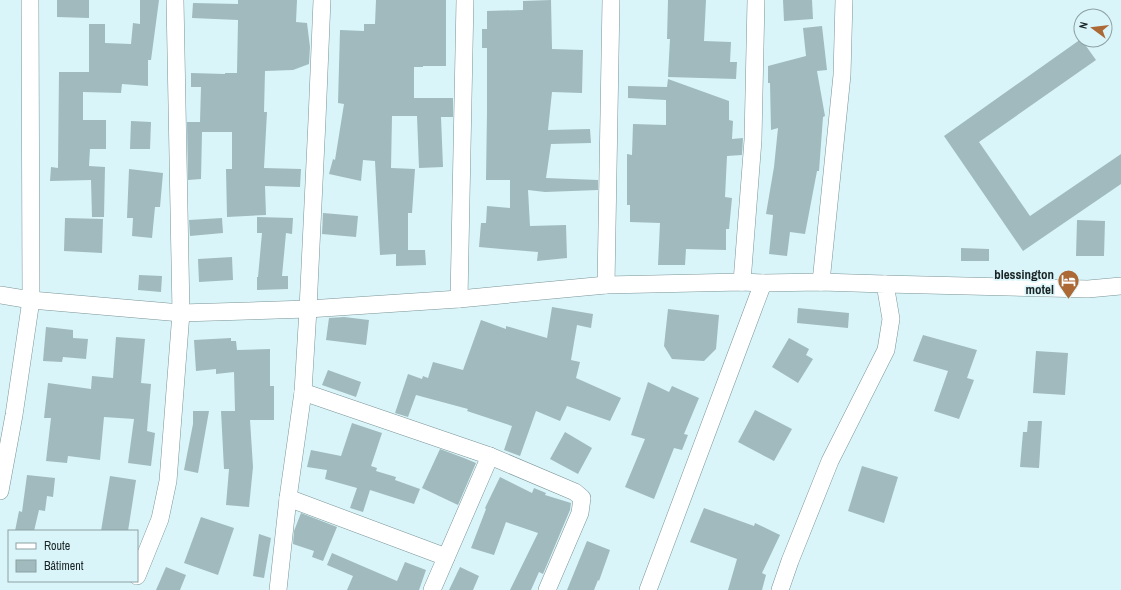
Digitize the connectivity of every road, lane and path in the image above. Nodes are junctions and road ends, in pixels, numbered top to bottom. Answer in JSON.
{"nodes":[{"id":1,"x":30,"y":0,"type":"edge"},
{"id":2,"x":176,"y":0,"type":"edge"},
{"id":3,"x":322,"y":0,"type":"edge"},
{"id":4,"x":465,"y":0,"type":"edge"},
{"id":5,"x":611,"y":0,"type":"edge"},
{"id":6,"x":756,"y":0,"type":"edge"},
{"id":7,"x":844,"y":0,"type":"edge"},
{"id":8,"x":742,"y":282,"type":"junction"},
{"id":9,"x":821,"y":282,"type":"junction"},
{"id":10,"x":763,"y":283,"type":"junction"},
{"id":11,"x":885,"y":284,"type":"junction"},
{"id":12,"x":606,"y":285,"type":"junction"},
{"id":13,"x":1121,"y":286,"type":"edge"},
{"id":14,"x":0,"y":295,"type":"edge"},
{"id":15,"x":459,"y":299,"type":"junction"},
{"id":16,"x":31,"y":300,"type":"junction"},
{"id":17,"x":308,"y":309,"type":"junction"},
{"id":18,"x":181,"y":313,"type":"junction"},
{"id":19,"x":302,"y":392,"type":"junction"},
{"id":20,"x":490,"y":456,"type":"junction"},
{"id":21,"x":0,"y":491,"type":"edge"},
{"id":22,"x":288,"y":498,"type":"junction"},
{"id":23,"x":446,"y":557,"type":"junction"},
{"id":24,"x":138,"y":574,"type":"edge"},
{"id":25,"x":278,"y":590,"type":"edge"},
{"id":26,"x":432,"y":590,"type":"edge"},
{"id":27,"x":547,"y":590,"type":"edge"},
{"id":28,"x":648,"y":590,"type":"edge"},
{"id":29,"x":780,"y":590,"type":"edge"}],
"edges":[{"from":1,"to":16,"type":"street"},
{"from":2,"to":18,"type":"street"},
{"from":3,"to":17,"type":"street"},
{"from":4,"to":15,"type":"street"},
{"from":5,"to":12,"type":"street"},
{"from":6,"to":8,"type":"street"},
{"from":7,"to":9,"type":"street"},
{"from":8,"to":10,"type":"street"},
{"from":8,"to":12,"type":"street"},
{"from":9,"to":10,"type":"street"},
{"from":9,"to":11,"type":"street"},
{"from":10,"to":28,"type":"street"},
{"from":11,"to":13,"type":"street"},
{"from":11,"to":29,"type":"street"},
{"from":12,"to":15,"type":"street"},
{"from":14,"to":16,"type":"street"},
{"from":15,"to":17,"type":"street"},
{"from":16,"to":18,"type":"street"},
{"from":16,"to":21,"type":"street"},
{"from":17,"to":18,"type":"street"},
{"from":17,"to":19,"type":"street"},
{"from":18,"to":24,"type":"street"},
{"from":19,"to":20,"type":"street"},
{"from":19,"to":22,"type":"street"},
{"from":20,"to":23,"type":"street"},
{"from":20,"to":27,"type":"street"},
{"from":22,"to":23,"type":"street"},
{"from":22,"to":25,"type":"street"},
{"from":23,"to":26,"type":"street"}]}
